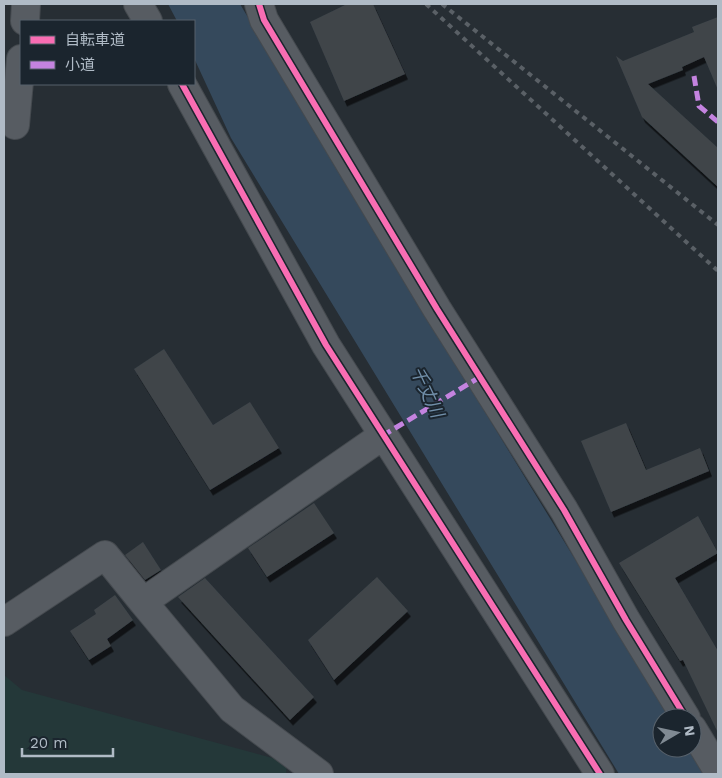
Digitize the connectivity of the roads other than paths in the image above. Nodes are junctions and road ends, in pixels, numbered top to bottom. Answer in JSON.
{"nodes":[{"id":1,"x":26,"y":4,"type":"edge"},
{"id":2,"x":138,"y":4,"type":"edge"},
{"id":3,"x":259,"y":4,"type":"edge"},
{"id":4,"x":24,"y":20,"type":"edge"},
{"id":5,"x":147,"y":20,"type":"edge"},
{"id":6,"x":20,"y":70,"type":"edge"},
{"id":7,"x":183,"y":85,"type":"edge"},
{"id":8,"x":15,"y":125,"type":"dead end"},
{"id":9,"x":382,"y":436,"type":"junction"},
{"id":10,"x":143,"y":602,"type":"junction"},
{"id":11,"x":4,"y":622,"type":"edge"},
{"id":12,"x":680,"y":708,"type":"edge"},
{"id":13,"x":702,"y":745,"type":"edge"},
{"id":14,"x":718,"y":771,"type":"edge"},
{"id":15,"x":319,"y":774,"type":"edge"},
{"id":16,"x":600,"y":774,"type":"edge"}],
"edges":[{"from":1,"to":4,"type":"street"},
{"from":2,"to":5,"type":"street"},
{"from":3,"to":12,"type":"street"},
{"from":6,"to":8,"type":"street"},
{"from":7,"to":9,"type":"street"},
{"from":9,"to":10,"type":"street"},
{"from":9,"to":16,"type":"street"},
{"from":10,"to":11,"type":"street"},
{"from":10,"to":15,"type":"street"},
{"from":13,"to":14,"type":"street"}]}
